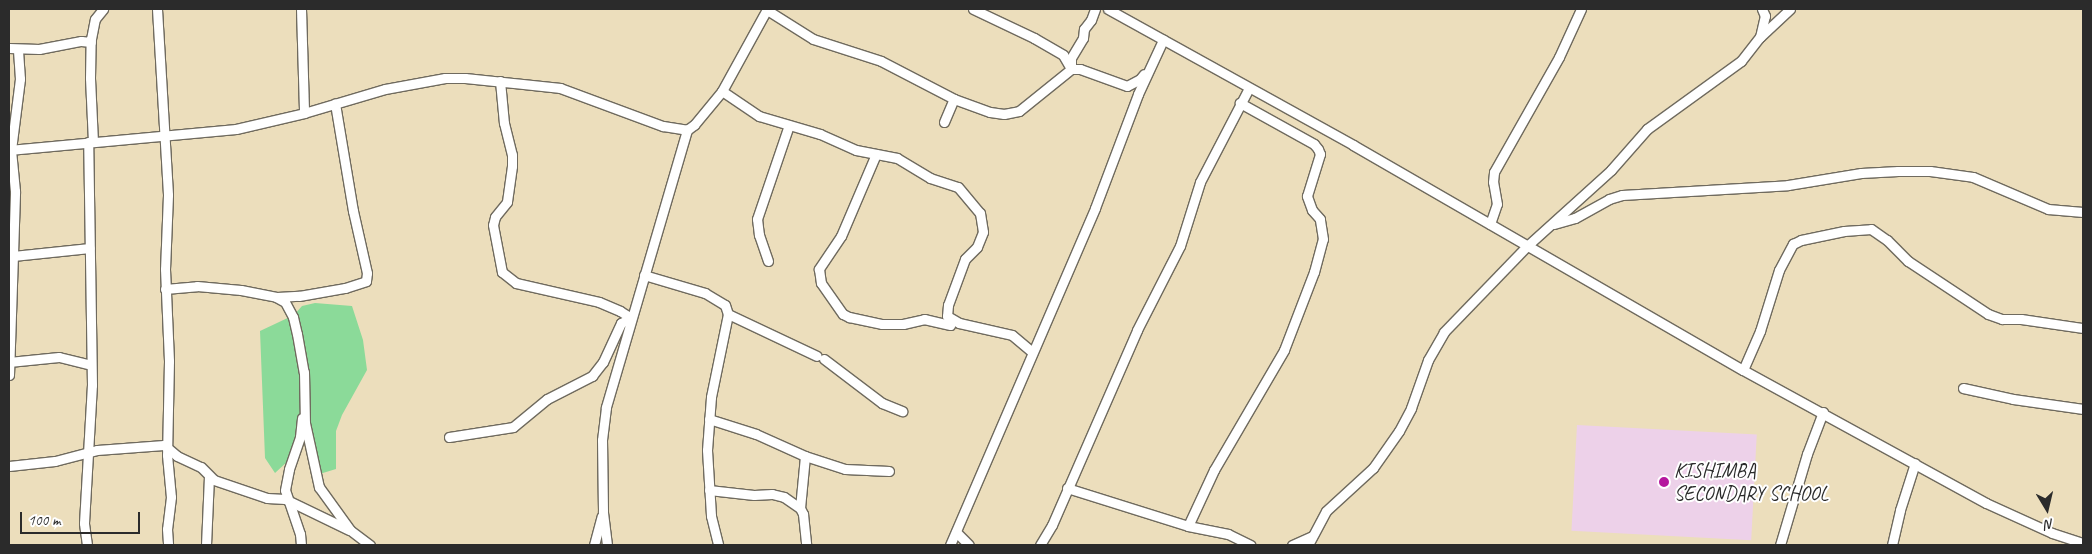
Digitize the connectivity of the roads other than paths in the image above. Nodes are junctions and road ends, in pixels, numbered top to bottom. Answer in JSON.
{"nodes":[{"id":1,"x":103,"y":9,"type":"edge"},
{"id":2,"x":157,"y":9,"type":"edge"},
{"id":3,"x":302,"y":9,"type":"edge"},
{"id":4,"x":973,"y":9,"type":"edge"},
{"id":5,"x":1095,"y":9,"type":"edge"},
{"id":6,"x":1108,"y":9,"type":"edge"},
{"id":7,"x":1129,"y":9,"type":"edge"},
{"id":8,"x":1581,"y":9,"type":"edge"},
{"id":9,"x":1762,"y":9,"type":"edge"},
{"id":10,"x":1790,"y":9,"type":"edge"},
{"id":11,"x":766,"y":10,"type":"edge"},
{"id":12,"x":1127,"y":19,"type":"junction"},
{"id":13,"x":1760,"y":37,"type":"junction"},
{"id":14,"x":1163,"y":40,"type":"junction"},
{"id":15,"x":91,"y":42,"type":"junction"},
{"id":16,"x":13,"y":49,"type":"edge"},
{"id":17,"x":1152,"y":61,"type":"junction"},
{"id":18,"x":1071,"y":69,"type":"junction"},
{"id":19,"x":500,"y":81,"type":"junction"},
{"id":20,"x":1249,"y":88,"type":"junction"},
{"id":21,"x":722,"y":92,"type":"junction"},
{"id":22,"x":954,"y":99,"type":"junction"},
{"id":23,"x":1240,"y":103,"type":"junction"},
{"id":24,"x":335,"y":104,"type":"junction"},
{"id":25,"x":304,"y":113,"type":"junction"},
{"id":26,"x":944,"y":122,"type":"dead end"},
{"id":27,"x":789,"y":125,"type":"junction"},
{"id":28,"x":687,"y":130,"type":"junction"},
{"id":29,"x":164,"y":134,"type":"junction"},
{"id":30,"x":90,"y":142,"type":"junction"},
{"id":31,"x":10,"y":150,"type":"edge"},
{"id":32,"x":876,"y":154,"type":"junction"},
{"id":33,"x":2083,"y":212,"type":"edge"},
{"id":34,"x":1490,"y":224,"type":"junction"},
{"id":35,"x":1552,"y":224,"type":"junction"},
{"id":36,"x":1527,"y":246,"type":"junction"},
{"id":37,"x":90,"y":248,"type":"junction"},
{"id":38,"x":13,"y":256,"type":"junction"},
{"id":39,"x":768,"y":261,"type":"dead end"},
{"id":40,"x":644,"y":275,"type":"junction"},
{"id":41,"x":165,"y":289,"type":"junction"},
{"id":42,"x":276,"y":296,"type":"junction"},
{"id":43,"x":728,"y":314,"type":"junction"},
{"id":44,"x":631,"y":318,"type":"junction"},
{"id":45,"x":950,"y":325,"type":"dead end"},
{"id":46,"x":2083,"y":328,"type":"edge"},
{"id":47,"x":1032,"y":352,"type":"junction"},
{"id":48,"x":9,"y":362,"type":"edge"},
{"id":49,"x":91,"y":365,"type":"junction"},
{"id":50,"x":1743,"y":370,"type":"junction"},
{"id":51,"x":9,"y":375,"type":"edge"},
{"id":52,"x":1963,"y":388,"type":"dead end"},
{"id":53,"x":2083,"y":409,"type":"edge"},
{"id":54,"x":902,"y":411,"type":"dead end"},
{"id":55,"x":1822,"y":412,"type":"junction"},
{"id":56,"x":304,"y":415,"type":"junction"},
{"id":57,"x":709,"y":419,"type":"junction"},
{"id":58,"x":449,"y":436,"type":"dead end"},
{"id":59,"x":167,"y":447,"type":"junction"},
{"id":60,"x":90,"y":451,"type":"junction"},
{"id":61,"x":804,"y":456,"type":"junction"},
{"id":62,"x":1915,"y":463,"type":"junction"},
{"id":63,"x":9,"y":466,"type":"edge"},
{"id":64,"x":889,"y":471,"type":"dead end"},
{"id":65,"x":209,"y":476,"type":"junction"},
{"id":66,"x":1067,"y":488,"type":"junction"},
{"id":67,"x":709,"y":490,"type":"junction"},
{"id":68,"x":289,"y":501,"type":"junction"},
{"id":69,"x":800,"y":508,"type":"junction"},
{"id":70,"x":603,"y":511,"type":"junction"},
{"id":71,"x":1188,"y":526,"type":"junction"},
{"id":72,"x":350,"y":530,"type":"junction"},
{"id":73,"x":2047,"y":531,"type":"junction"},
{"id":74,"x":956,"y":532,"type":"junction"},
{"id":75,"x":1312,"y":536,"type":"junction"},
{"id":76,"x":2083,"y":543,"type":"edge"},
{"id":77,"x":87,"y":545,"type":"edge"},
{"id":78,"x":168,"y":545,"type":"edge"},
{"id":79,"x":206,"y":545,"type":"edge"},
{"id":80,"x":301,"y":545,"type":"edge"},
{"id":81,"x":370,"y":545,"type":"edge"},
{"id":82,"x":594,"y":545,"type":"edge"},
{"id":83,"x":607,"y":545,"type":"edge"},
{"id":84,"x":718,"y":545,"type":"edge"},
{"id":85,"x":806,"y":545,"type":"edge"},
{"id":86,"x":950,"y":545,"type":"edge"},
{"id":87,"x":969,"y":545,"type":"edge"},
{"id":88,"x":1040,"y":545,"type":"edge"},
{"id":89,"x":1251,"y":545,"type":"edge"},
{"id":90,"x":1292,"y":545,"type":"edge"},
{"id":91,"x":1308,"y":545,"type":"edge"},
{"id":92,"x":1780,"y":545,"type":"edge"},
{"id":93,"x":1892,"y":545,"type":"edge"},
{"id":94,"x":2060,"y":545,"type":"edge"}],
"edges":[{"from":1,"to":15,"type":"street"},
{"from":2,"to":29,"type":"street"},
{"from":3,"to":25,"type":"street"},
{"from":4,"to":18,"type":"street"},
{"from":5,"to":18,"type":"street"},
{"from":6,"to":12,"type":"street"},
{"from":7,"to":12,"type":"street"},
{"from":8,"to":34,"type":"street"},
{"from":9,"to":13,"type":"street"},
{"from":10,"to":13,"type":"street"},
{"from":11,"to":21,"type":"street"},
{"from":11,"to":22,"type":"street"},
{"from":12,"to":14,"type":"street"},
{"from":13,"to":35,"type":"street"},
{"from":14,"to":17,"type":"street"},
{"from":14,"to":20,"type":"street"},
{"from":15,"to":16,"type":"street"},
{"from":15,"to":30,"type":"street"},
{"from":16,"to":31,"type":"street"},
{"from":17,"to":18,"type":"street"},
{"from":17,"to":47,"type":"street"},
{"from":18,"to":22,"type":"street"},
{"from":19,"to":24,"type":"street"},
{"from":19,"to":28,"type":"street"},
{"from":19,"to":44,"type":"street"},
{"from":20,"to":23,"type":"street"},
{"from":20,"to":34,"type":"street"},
{"from":21,"to":27,"type":"street"},
{"from":21,"to":28,"type":"street"},
{"from":22,"to":26,"type":"street"},
{"from":23,"to":66,"type":"street"},
{"from":23,"to":71,"type":"street"},
{"from":24,"to":25,"type":"street"},
{"from":24,"to":42,"type":"street"},
{"from":25,"to":29,"type":"street"},
{"from":27,"to":32,"type":"street"},
{"from":27,"to":39,"type":"street"},
{"from":28,"to":40,"type":"street"},
{"from":29,"to":30,"type":"street"},
{"from":29,"to":41,"type":"street"},
{"from":30,"to":31,"type":"street"},
{"from":30,"to":37,"type":"street"},
{"from":31,"to":38,"type":"street"},
{"from":32,"to":45,"type":"street"},
{"from":32,"to":47,"type":"street"},
{"from":33,"to":35,"type":"street"},
{"from":34,"to":36,"type":"street"},
{"from":35,"to":36,"type":"street"},
{"from":36,"to":50,"type":"street"},
{"from":36,"to":75,"type":"street"},
{"from":37,"to":38,"type":"street"},
{"from":37,"to":49,"type":"street"},
{"from":38,"to":48,"type":"street"},
{"from":40,"to":43,"type":"street"},
{"from":40,"to":44,"type":"street"},
{"from":41,"to":42,"type":"street"},
{"from":41,"to":59,"type":"street"},
{"from":42,"to":56,"type":"street"},
{"from":43,"to":54,"type":"street"},
{"from":43,"to":57,"type":"street"},
{"from":44,"to":58,"type":"street"},
{"from":44,"to":70,"type":"street"},
{"from":46,"to":50,"type":"street"},
{"from":47,"to":74,"type":"street"},
{"from":48,"to":49,"type":"street"},
{"from":48,"to":51,"type":"street"},
{"from":49,"to":60,"type":"street"},
{"from":50,"to":55,"type":"street"},
{"from":52,"to":53,"type":"street"},
{"from":55,"to":62,"type":"street"},
{"from":55,"to":92,"type":"street"},
{"from":56,"to":68,"type":"street"},
{"from":56,"to":72,"type":"street"},
{"from":57,"to":61,"type":"street"},
{"from":57,"to":67,"type":"street"},
{"from":59,"to":60,"type":"street"},
{"from":59,"to":65,"type":"street"},
{"from":59,"to":78,"type":"street"},
{"from":60,"to":63,"type":"street"},
{"from":60,"to":77,"type":"street"},
{"from":61,"to":64,"type":"street"},
{"from":61,"to":69,"type":"street"},
{"from":62,"to":73,"type":"street"},
{"from":62,"to":93,"type":"street"},
{"from":65,"to":68,"type":"street"},
{"from":65,"to":79,"type":"street"},
{"from":66,"to":71,"type":"street"},
{"from":66,"to":88,"type":"street"},
{"from":67,"to":69,"type":"street"},
{"from":67,"to":84,"type":"street"},
{"from":68,"to":72,"type":"street"},
{"from":68,"to":80,"type":"street"},
{"from":69,"to":85,"type":"street"},
{"from":70,"to":82,"type":"street"},
{"from":70,"to":83,"type":"street"},
{"from":71,"to":89,"type":"street"},
{"from":72,"to":81,"type":"street"},
{"from":73,"to":76,"type":"street"},
{"from":73,"to":94,"type":"street"},
{"from":74,"to":86,"type":"street"},
{"from":74,"to":87,"type":"street"},
{"from":75,"to":90,"type":"street"},
{"from":75,"to":91,"type":"street"}]}
